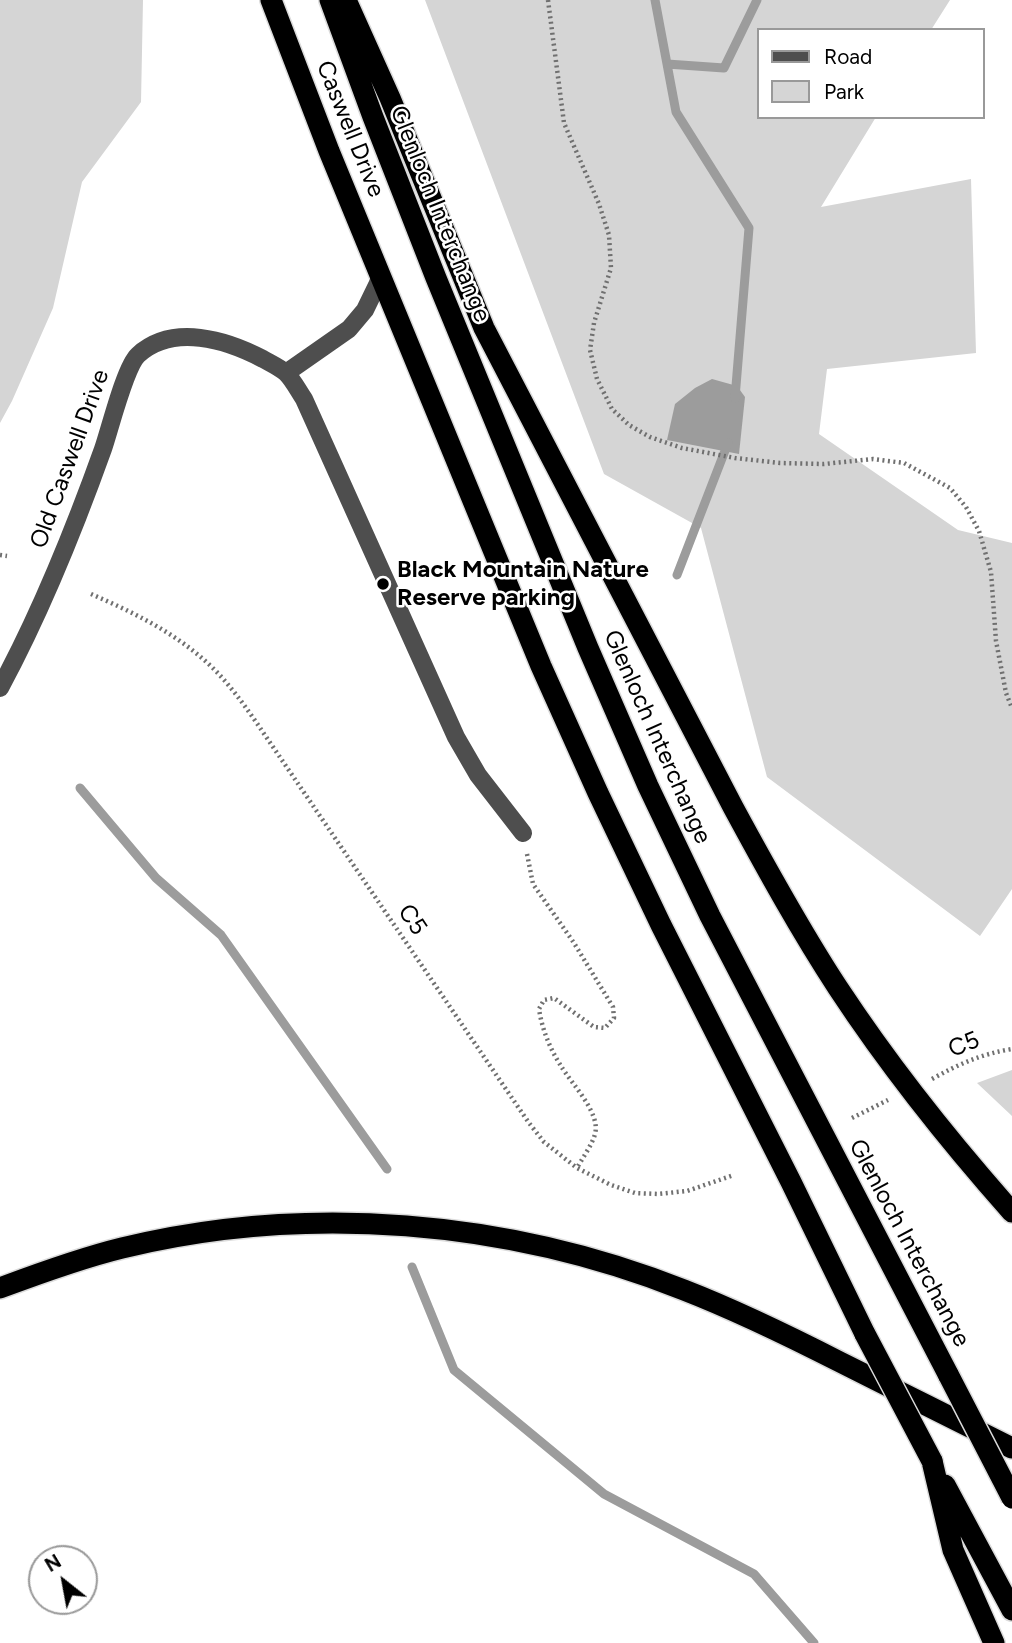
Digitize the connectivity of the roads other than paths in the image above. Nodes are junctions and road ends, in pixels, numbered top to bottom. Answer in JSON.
{"nodes":[{"id":1,"x":271,"y":0,"type":"edge"},
{"id":2,"x":330,"y":0,"type":"edge"},
{"id":3,"x":346,"y":0,"type":"edge"},
{"id":4,"x":381,"y":276,"type":"junction"},
{"id":5,"x":286,"y":373,"type":"junction"},
{"id":6,"x":0,"y":688,"type":"edge"},
{"id":7,"x":523,"y":833,"type":"road end"},
{"id":8,"x":1012,"y":1212,"type":"edge"},
{"id":9,"x":0,"y":1287,"type":"edge"},
{"id":10,"x":1012,"y":1448,"type":"edge"},
{"id":11,"x":932,"y":1461,"type":"junction"},
{"id":12,"x":1012,"y":1498,"type":"edge"},
{"id":13,"x":1012,"y":1610,"type":"edge"},
{"id":14,"x":994,"y":1643,"type":"edge"}],
"edges":[{"from":1,"to":4,"type":"highway","name":"Caswell Drive"},
{"from":2,"to":12,"type":"highway","name":"Glenloch Interchange","bridge":true},
{"from":3,"to":8,"type":"highway"},
{"from":4,"to":5,"type":"street"},
{"from":4,"to":11,"type":"highway","bridge":true},
{"from":5,"to":6,"type":"street","name":"Old Caswell Drive"},
{"from":5,"to":7,"type":"street","name":"Old Caswell Drive"},
{"from":9,"to":10,"type":"highway"},
{"from":11,"to":13,"type":"highway"},
{"from":11,"to":14,"type":"highway"}]}
